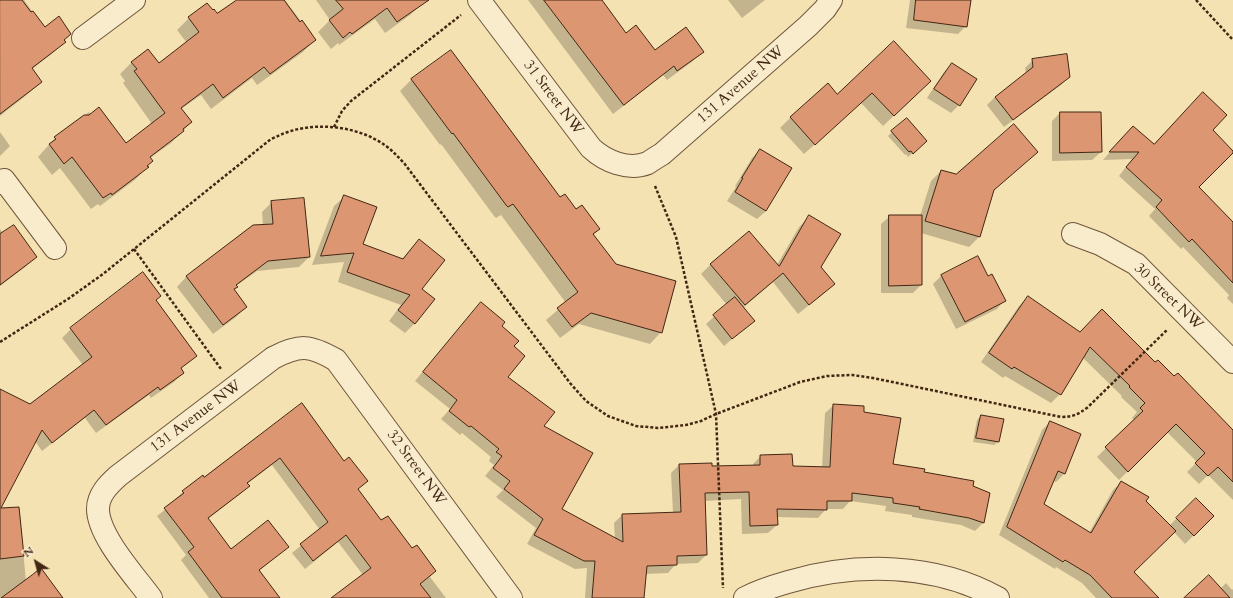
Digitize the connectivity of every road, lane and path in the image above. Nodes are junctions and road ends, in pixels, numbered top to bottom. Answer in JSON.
{"nodes":[{"id":1,"x":134,"y":0,"type":"edge"},
{"id":2,"x":479,"y":0,"type":"edge"},
{"id":3,"x":831,"y":0,"type":"edge"},
{"id":4,"x":1196,"y":0,"type":"edge"},
{"id":5,"x":83,"y":38,"type":"dead end"},
{"id":6,"x":1233,"y":40,"type":"edge"},
{"id":7,"x":334,"y":127,"type":"junction"},
{"id":8,"x":646,"y":163,"type":"junction"},
{"id":9,"x":0,"y":183,"type":"edge"},
{"id":10,"x":1073,"y":234,"type":"dead end"},
{"id":11,"x":55,"y":248,"type":"dead end"},
{"id":12,"x":134,"y":249,"type":"junction"},
{"id":13,"x":1184,"y":313,"type":"junction"},
{"id":14,"x":0,"y":342,"type":"edge"},
{"id":15,"x":311,"y":348,"type":"joint"},
{"id":16,"x":1233,"y":362,"type":"edge"},
{"id":17,"x":235,"y":387,"type":"junction"},
{"id":18,"x":716,"y":414,"type":"junction"},
{"id":19,"x":723,"y":590,"type":"dead end"},
{"id":20,"x":151,"y":598,"type":"edge"},
{"id":21,"x":511,"y":598,"type":"edge"},
{"id":22,"x":745,"y":598,"type":"edge"},
{"id":23,"x":998,"y":598,"type":"edge"}],
"edges":[{"from":1,"to":5,"type":"street"},
{"from":2,"to":7,"type":"path"},
{"from":2,"to":8,"type":"street","name":"31 Street NW"},
{"from":3,"to":8,"type":"street","name":"131 Avenue NW"},
{"from":4,"to":6,"type":"path"},
{"from":7,"to":12,"type":"path"},
{"from":7,"to":18,"type":"path"},
{"from":8,"to":18,"type":"path"},
{"from":9,"to":11,"type":"street"},
{"from":10,"to":13,"type":"street","name":"30 Street NW"},
{"from":12,"to":14,"type":"path"},
{"from":12,"to":17,"type":"path"},
{"from":13,"to":16,"type":"street","name":"30 Street NW"},
{"from":13,"to":18,"type":"path"},
{"from":15,"to":17,"type":"street","name":"131 Avenue NW"},
{"from":15,"to":21,"type":"street","name":"32 Street NW"},
{"from":17,"to":20,"type":"street","name":"131 Avenue NW"},
{"from":18,"to":19,"type":"path"},
{"from":22,"to":23,"type":"street"}]}
